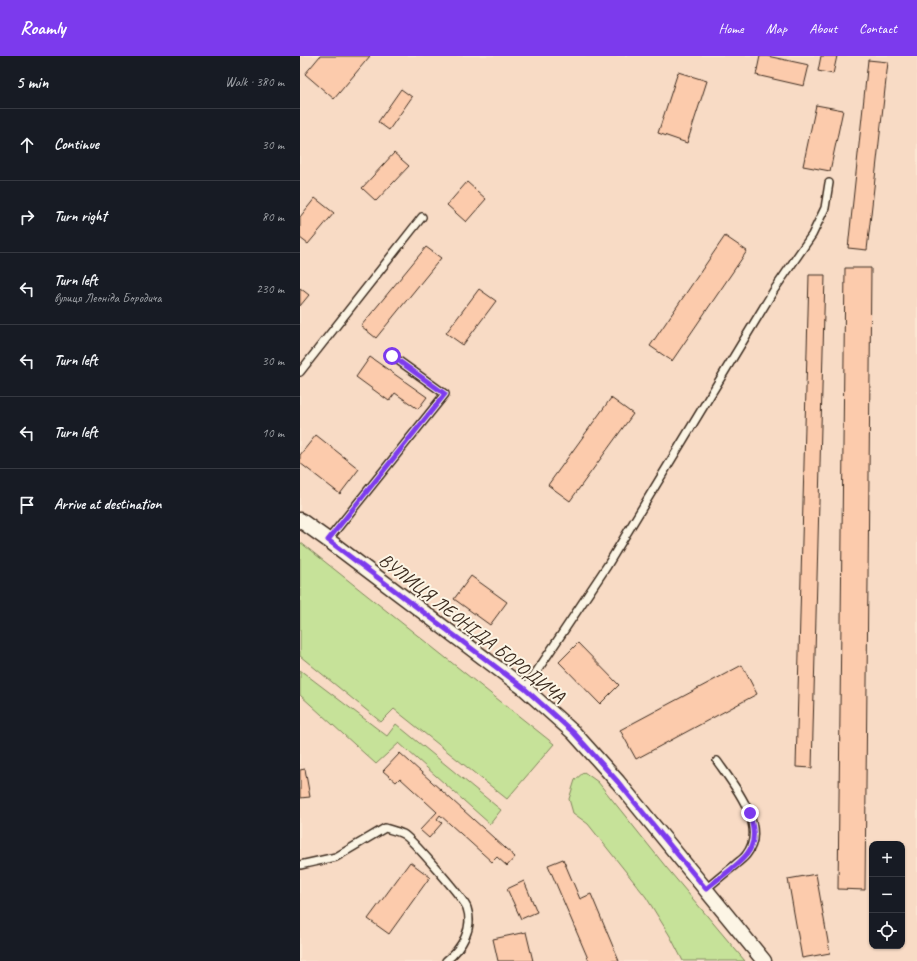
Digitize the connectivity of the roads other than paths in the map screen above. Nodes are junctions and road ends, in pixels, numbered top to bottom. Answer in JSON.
{"nodes":[{"id":1,"x":829,"y":183,"type":"dead end"},
{"id":2,"x":422,"y":217,"type":"dead end"},
{"id":3,"x":392,"y":356,"type":"dead end"},
{"id":4,"x":300,"y":372,"type":"edge"},
{"id":5,"x":300,"y":520,"type":"edge"},
{"id":6,"x":328,"y":540,"type":"junction"},
{"id":7,"x":525,"y":689,"type":"junction"},
{"id":8,"x":717,"y":761,"type":"dead end"},
{"id":9,"x":300,"y":865,"type":"edge"},
{"id":10,"x":706,"y":889,"type":"junction"},
{"id":11,"x":446,"y":961,"type":"edge"},
{"id":12,"x":764,"y":961,"type":"edge"}],
"edges":[{"from":1,"to":7,"type":"lane"},
{"from":2,"to":4,"type":"lane"},
{"from":3,"to":6,"type":"lane"},
{"from":5,"to":6,"type":"street","name":"ВУЛИЦЯ ЛЕОНІДА БОРОДИЧА"},
{"from":6,"to":7,"type":"street","name":"ВУЛИЦЯ ЛЕОНІДА БОРОДИЧА"},
{"from":7,"to":10,"type":"street","name":"ВУЛИЦЯ ЛЕОНІДА БОРОДИЧА"},
{"from":8,"to":10,"type":"lane"},
{"from":9,"to":11,"type":"lane"},
{"from":10,"to":12,"type":"street","name":"ВУЛИЦЯ ЛЕОНІДА БОРОДИЧА"}]}
